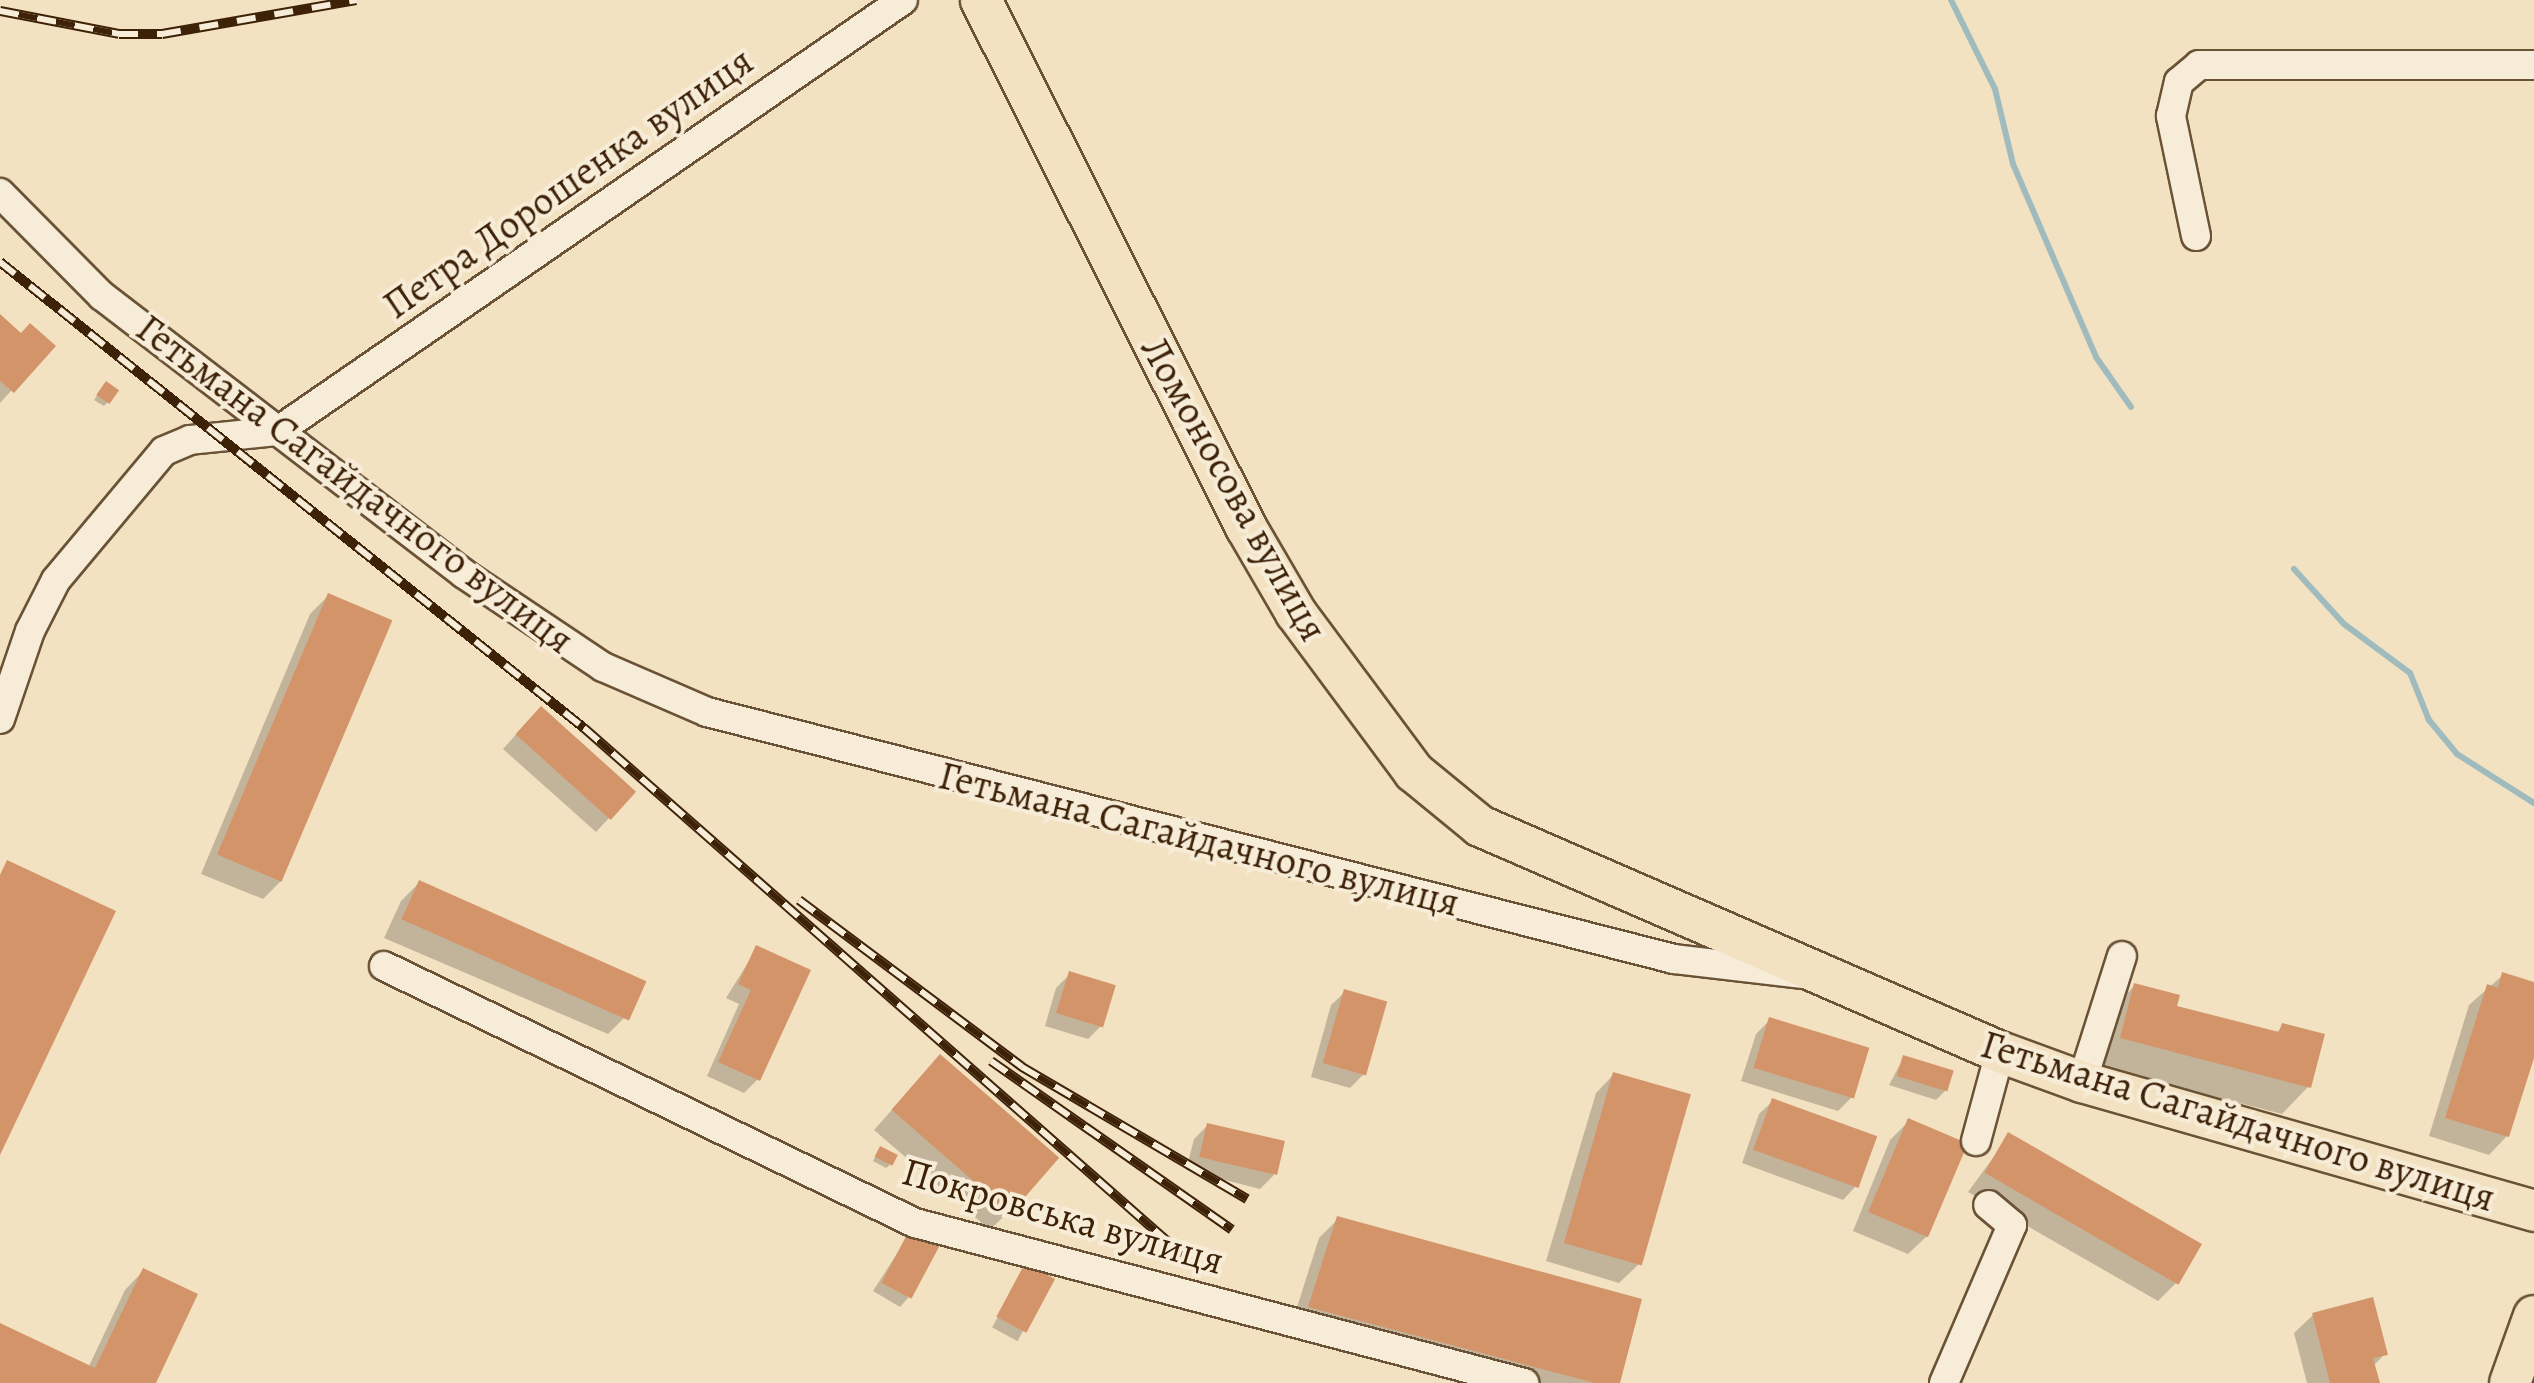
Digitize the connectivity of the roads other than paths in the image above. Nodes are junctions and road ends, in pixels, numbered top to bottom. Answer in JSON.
{"nodes":[{"id":1,"x":903,"y":0,"type":"edge"},
{"id":2,"x":981,"y":0,"type":"edge"},
{"id":3,"x":2534,"y":64,"type":"edge"},
{"id":4,"x":0,"y":194,"type":"edge"},
{"id":5,"x":2196,"y":236,"type":"dead end"},
{"id":6,"x":278,"y":431,"type":"junction"},
{"id":7,"x":0,"y":719,"type":"edge"},
{"id":8,"x":2122,"y":956,"type":"dead end"},
{"id":9,"x":384,"y":966,"type":"dead end"},
{"id":10,"x":1818,"y":974,"type":"junction"},
{"id":11,"x":2000,"y":1052,"type":"junction"},
{"id":12,"x":2082,"y":1082,"type":"junction"},
{"id":13,"x":1976,"y":1142,"type":"dead end"},
{"id":14,"x":1988,"y":1206,"type":"dead end"},
{"id":15,"x":2534,"y":1212,"type":"edge"},
{"id":16,"x":2534,"y":1316,"type":"edge"},
{"id":17,"x":1524,"y":1383,"type":"edge"},
{"id":18,"x":1944,"y":1383,"type":"edge"},
{"id":19,"x":2510,"y":1383,"type":"edge"}],
"edges":[{"from":1,"to":6,"type":"street","name":"Петра Дорошенка вулиця"},
{"from":2,"to":10,"type":"highway","name":"Ломоносова вулиця"},
{"from":3,"to":5,"type":"street"},
{"from":4,"to":6,"type":"street","name":"Гетьмана Сагайдачного вулиця"},
{"from":6,"to":7,"type":"street"},
{"from":6,"to":10,"type":"street","name":"Гетьмана Сагайдачного вулиця"},
{"from":8,"to":12,"type":"street"},
{"from":9,"to":17,"type":"street","name":"Покровська вулиця"},
{"from":10,"to":11,"type":"highway","name":"Гетьмана Сагайдачного вулиця"},
{"from":11,"to":12,"type":"highway","name":"Гетьмана Сагайдачного вулиця"},
{"from":11,"to":13,"type":"street"},
{"from":12,"to":15,"type":"highway","name":"Гетьмана Сагайдачного вулиця"},
{"from":14,"to":18,"type":"street"},
{"from":16,"to":19,"type":"highway"}]}
